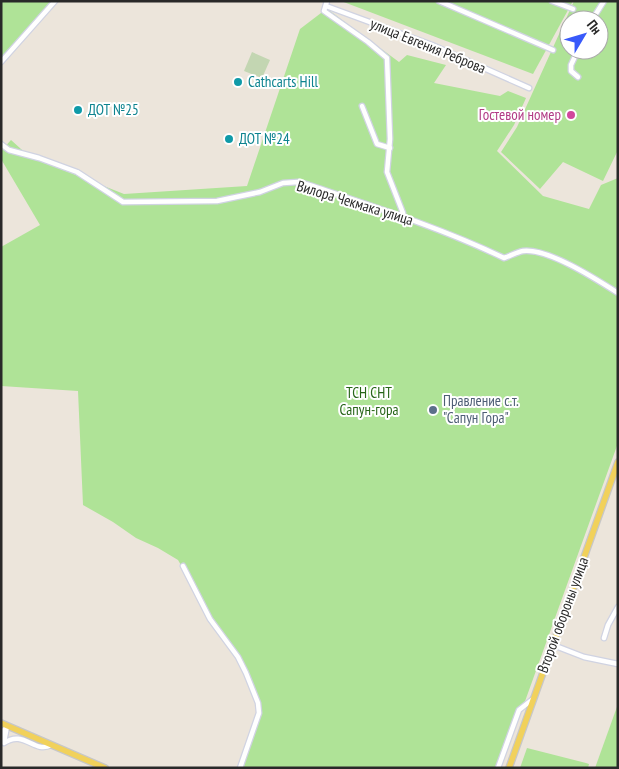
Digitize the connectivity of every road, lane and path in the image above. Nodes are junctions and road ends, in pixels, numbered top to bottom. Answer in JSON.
{"nodes":[{"id":1,"x":55,"y":1,"type":"edge"},
{"id":2,"x":439,"y":1,"type":"edge"},
{"id":3,"x":552,"y":1,"type":"edge"},
{"id":4,"x":327,"y":3,"type":"edge"},
{"id":5,"x":573,"y":9,"type":"dead end"},
{"id":6,"x":553,"y":50,"type":"dead end"},
{"id":7,"x":573,"y":60,"type":"edge"},
{"id":8,"x":1,"y":62,"type":"edge"},
{"id":9,"x":578,"y":77,"type":"dead end"},
{"id":10,"x":530,"y":88,"type":"dead end"},
{"id":11,"x":362,"y":106,"type":"dead end"},
{"id":12,"x":1,"y":144,"type":"edge"},
{"id":13,"x":390,"y":148,"type":"junction"},
{"id":14,"x":402,"y":216,"type":"junction"},
{"id":15,"x":618,"y":293,"type":"edge"},
{"id":16,"x":618,"y":462,"type":"edge"},
{"id":17,"x":615,"y":476,"type":"edge"},
{"id":18,"x":183,"y":566,"type":"dead end"},
{"id":19,"x":618,"y":607,"type":"edge"},
{"id":20,"x":604,"y":638,"type":"dead end"},
{"id":21,"x":553,"y":645,"type":"junction"},
{"id":22,"x":618,"y":664,"type":"edge"},
{"id":23,"x":533,"y":699,"type":"junction"},
{"id":24,"x":4,"y":725,"type":"edge"},
{"id":25,"x":2,"y":742,"type":"edge"},
{"id":26,"x":51,"y":745,"type":"junction"},
{"id":27,"x":105,"y":768,"type":"edge"},
{"id":28,"x":240,"y":768,"type":"edge"},
{"id":29,"x":498,"y":768,"type":"edge"},
{"id":30,"x":509,"y":768,"type":"edge"}],
"edges":[{"from":1,"to":8,"type":"street"},
{"from":2,"to":6,"type":"street"},
{"from":3,"to":5,"type":"street"},
{"from":4,"to":10,"type":"street","name":"улица Евгения Реброва"},
{"from":4,"to":13,"type":"street"},
{"from":7,"to":9,"type":"street"},
{"from":11,"to":13,"type":"street"},
{"from":12,"to":14,"type":"street","name":"Вилора Чекмака улица"},
{"from":13,"to":14,"type":"street"},
{"from":14,"to":15,"type":"street","name":"Вилора Чекмака улица"},
{"from":16,"to":17,"type":"main road","name":"Второй обороны улица"},
{"from":17,"to":21,"type":"main road","name":"Второй обороны улица"},
{"from":18,"to":28,"type":"street"},
{"from":19,"to":20,"type":"street"},
{"from":21,"to":22,"type":"street"},
{"from":21,"to":23,"type":"main road","name":"Второй обороны улица"},
{"from":23,"to":29,"type":"street"},
{"from":23,"to":30,"type":"main road","name":"Второй обороны улица"},
{"from":24,"to":25,"type":"street"},
{"from":24,"to":26,"type":"main road"},
{"from":25,"to":26,"type":"street"},
{"from":26,"to":27,"type":"main road"}]}
